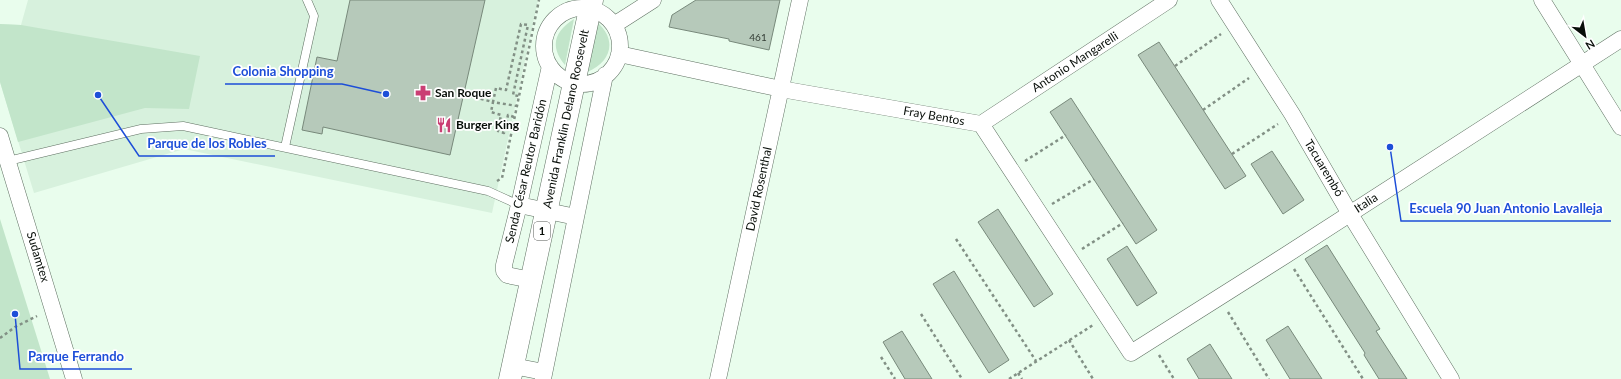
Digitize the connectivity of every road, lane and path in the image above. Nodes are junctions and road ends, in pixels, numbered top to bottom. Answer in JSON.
{"nodes":[{"id":1,"x":307,"y":0,"type":"edge"},
{"id":2,"x":539,"y":0,"type":"edge"},
{"id":3,"x":649,"y":0,"type":"edge"},
{"id":4,"x":800,"y":0,"type":"edge"},
{"id":5,"x":1169,"y":0,"type":"edge"},
{"id":6,"x":1218,"y":0,"type":"edge"},
{"id":7,"x":1542,"y":0,"type":"edge"},
{"id":8,"x":591,"y":4,"type":"edge"},
{"id":9,"x":563,"y":7,"type":"edge"},
{"id":10,"x":614,"y":25,"type":"junction"},
{"id":11,"x":1235,"y":25,"type":"junction"},
{"id":12,"x":1621,"y":39,"type":"edge"},
{"id":13,"x":619,"y":54,"type":"junction"},
{"id":14,"x":1582,"y":64,"type":"junction"},
{"id":15,"x":550,"y":66,"type":"junction"},
{"id":16,"x":1175,"y":66,"type":"dead end"},
{"id":17,"x":1263,"y":69,"type":"junction"},
{"id":18,"x":605,"y":75,"type":"junction"},
{"id":19,"x":574,"y":83,"type":"junction"},
{"id":20,"x":781,"y":89,"type":"junction"},
{"id":21,"x":469,"y":96,"type":"dead end"},
{"id":22,"x":519,"y":96,"type":"junction"},
{"id":23,"x":493,"y":102,"type":"junction"},
{"id":24,"x":517,"y":106,"type":"junction"},
{"id":25,"x":1203,"y":110,"type":"dead end"},
{"id":26,"x":1292,"y":114,"type":"junction"},
{"id":27,"x":514,"y":117,"type":"junction"},
{"id":28,"x":981,"y":124,"type":"junction"},
{"id":29,"x":1621,"y":127,"type":"edge"},
{"id":30,"x":1066,"y":135,"type":"dead end"},
{"id":31,"x":0,"y":136,"type":"edge"},
{"id":32,"x":285,"y":148,"type":"junction"},
{"id":33,"x":1232,"y":154,"type":"dead end"},
{"id":34,"x":8,"y":161,"type":"junction"},
{"id":35,"x":1011,"y":170,"type":"junction"},
{"id":36,"x":502,"y":176,"type":"dead end"},
{"id":37,"x":1094,"y":179,"type":"dead end"},
{"id":38,"x":519,"y":205,"type":"junction"},
{"id":39,"x":546,"y":211,"type":"junction"},
{"id":40,"x":1038,"y":212,"type":"junction"},
{"id":41,"x":1350,"y":214,"type":"junction"},
{"id":42,"x":576,"y":217,"type":"junction"},
{"id":43,"x":1123,"y":223,"type":"dead end"},
{"id":44,"x":956,"y":239,"type":"dead end"},
{"id":45,"x":1286,"y":255,"type":"junction"},
{"id":46,"x":1068,"y":258,"type":"junction"},
{"id":47,"x":531,"y":280,"type":"junction"},
{"id":48,"x":1219,"y":298,"type":"junction"},
{"id":49,"x":53,"y":307,"type":"junction"},
{"id":50,"x":921,"y":314,"type":"dead end"},
{"id":51,"x":1107,"y":316,"type":"junction"},
{"id":52,"x":0,"y":338,"type":"edge"},
{"id":53,"x":1069,"y":340,"type":"junction"},
{"id":54,"x":1150,"y":341,"type":"junction"},
{"id":55,"x":1131,"y":353,"type":"joint"},
{"id":56,"x":881,"y":357,"type":"dead end"},
{"id":57,"x":1036,"y":361,"type":"junction"},
{"id":58,"x":511,"y":372,"type":"edge"},
{"id":59,"x":1018,"y":373,"type":"junction"},
{"id":60,"x":543,"y":375,"type":"edge"},
{"id":61,"x":74,"y":379,"type":"edge"},
{"id":62,"x":718,"y":379,"type":"edge"},
{"id":63,"x":895,"y":379,"type":"edge"},
{"id":64,"x":962,"y":379,"type":"edge"},
{"id":65,"x":1009,"y":379,"type":"edge"},
{"id":66,"x":1022,"y":379,"type":"edge"},
{"id":67,"x":1093,"y":379,"type":"edge"},
{"id":68,"x":1174,"y":379,"type":"edge"},
{"id":69,"x":1269,"y":379,"type":"edge"},
{"id":70,"x":1363,"y":379,"type":"edge"},
{"id":71,"x":1451,"y":379,"type":"edge"}],
"edges":[{"from":1,"to":32,"type":"lane"},
{"from":2,"to":22,"type":"path"},
{"from":3,"to":10,"type":"street"},
{"from":4,"to":20,"type":"street","name":"David Rosenthal"},
{"from":5,"to":28,"type":"street","name":"Antonio Mangarelli"},
{"from":6,"to":11,"type":"street","name":"Tacuarembó"},
{"from":7,"to":14,"type":"street"},
{"from":8,"to":9,"type":"street"},
{"from":8,"to":10,"type":"street"},
{"from":8,"to":19,"type":"main road","name":"Avenida Franklin Delano Roosevelt","number":"1"},
{"from":9,"to":15,"type":"street"},
{"from":10,"to":13,"type":"street"},
{"from":11,"to":16,"type":"path"},
{"from":11,"to":17,"type":"street","name":"Tacuarembó"},
{"from":12,"to":14,"type":"street","name":"Italia"},
{"from":13,"to":18,"type":"street"},
{"from":13,"to":20,"type":"street","name":"Fray Bentos"},
{"from":14,"to":29,"type":"street"},
{"from":14,"to":41,"type":"street","name":"Italia"},
{"from":15,"to":19,"type":"street"},
{"from":15,"to":38,"type":"street","name":"Senda César Reutor Baridón"},
{"from":17,"to":25,"type":"path"},
{"from":17,"to":26,"type":"street","name":"Tacuarembó"},
{"from":18,"to":19,"type":"street"},
{"from":18,"to":42,"type":"street"},
{"from":19,"to":39,"type":"main road","name":"Avenida Franklin Delano Roosevelt","number":"1"},
{"from":20,"to":28,"type":"street","name":"Fray Bentos"},
{"from":20,"to":62,"type":"street","name":"David Rosenthal"},
{"from":21,"to":23,"type":"path"},
{"from":22,"to":23,"type":"path"},
{"from":22,"to":24,"type":"path"},
{"from":23,"to":24,"type":"path"},
{"from":23,"to":27,"type":"path"},
{"from":24,"to":27,"type":"path"},
{"from":26,"to":33,"type":"path"},
{"from":26,"to":41,"type":"street","name":"Tacuarembó"},
{"from":27,"to":36,"type":"path"},
{"from":28,"to":35,"type":"street","name":"Fray Bentos"},
{"from":30,"to":35,"type":"path"},
{"from":31,"to":34,"type":"street","name":"Sudamtex"},
{"from":32,"to":34,"type":"lane"},
{"from":32,"to":38,"type":"lane"},
{"from":34,"to":49,"type":"street","name":"Sudamtex"},
{"from":35,"to":40,"type":"street","name":"Fray Bentos"},
{"from":37,"to":40,"type":"path"},
{"from":38,"to":39,"type":"street"},
{"from":38,"to":47,"type":"street","name":"Senda César Reutor Baridón"},
{"from":39,"to":42,"type":"street"},
{"from":39,"to":47,"type":"main road","name":"Avenida Franklin Delano Roosevelt","number":"1"},
{"from":40,"to":46,"type":"street","name":"Fray Bentos"},
{"from":41,"to":45,"type":"street","name":"Italia"},
{"from":41,"to":71,"type":"street","name":"Tacuarembó"},
{"from":42,"to":60,"type":"street"},
{"from":43,"to":46,"type":"path"},
{"from":44,"to":57,"type":"path"},
{"from":45,"to":48,"type":"street","name":"Italia"},
{"from":45,"to":70,"type":"path"},
{"from":46,"to":51,"type":"street","name":"Fray Bentos"},
{"from":47,"to":58,"type":"main road","name":"Avenida Franklin Delano Roosevelt","number":"1"},
{"from":48,"to":54,"type":"street","name":"Italia"},
{"from":48,"to":69,"type":"path"},
{"from":49,"to":52,"type":"path"},
{"from":49,"to":61,"type":"street","name":"Sudamtex"},
{"from":50,"to":64,"type":"path"},
{"from":51,"to":53,"type":"path"},
{"from":51,"to":55,"type":"street","name":"Fray Bentos"},
{"from":53,"to":57,"type":"path"},
{"from":53,"to":67,"type":"path"},
{"from":54,"to":55,"type":"street","name":"Italia"},
{"from":54,"to":68,"type":"path"},
{"from":56,"to":63,"type":"path"},
{"from":57,"to":59,"type":"path"},
{"from":58,"to":60,"type":"street"},
{"from":59,"to":65,"type":"path"},
{"from":59,"to":66,"type":"path"}]}
